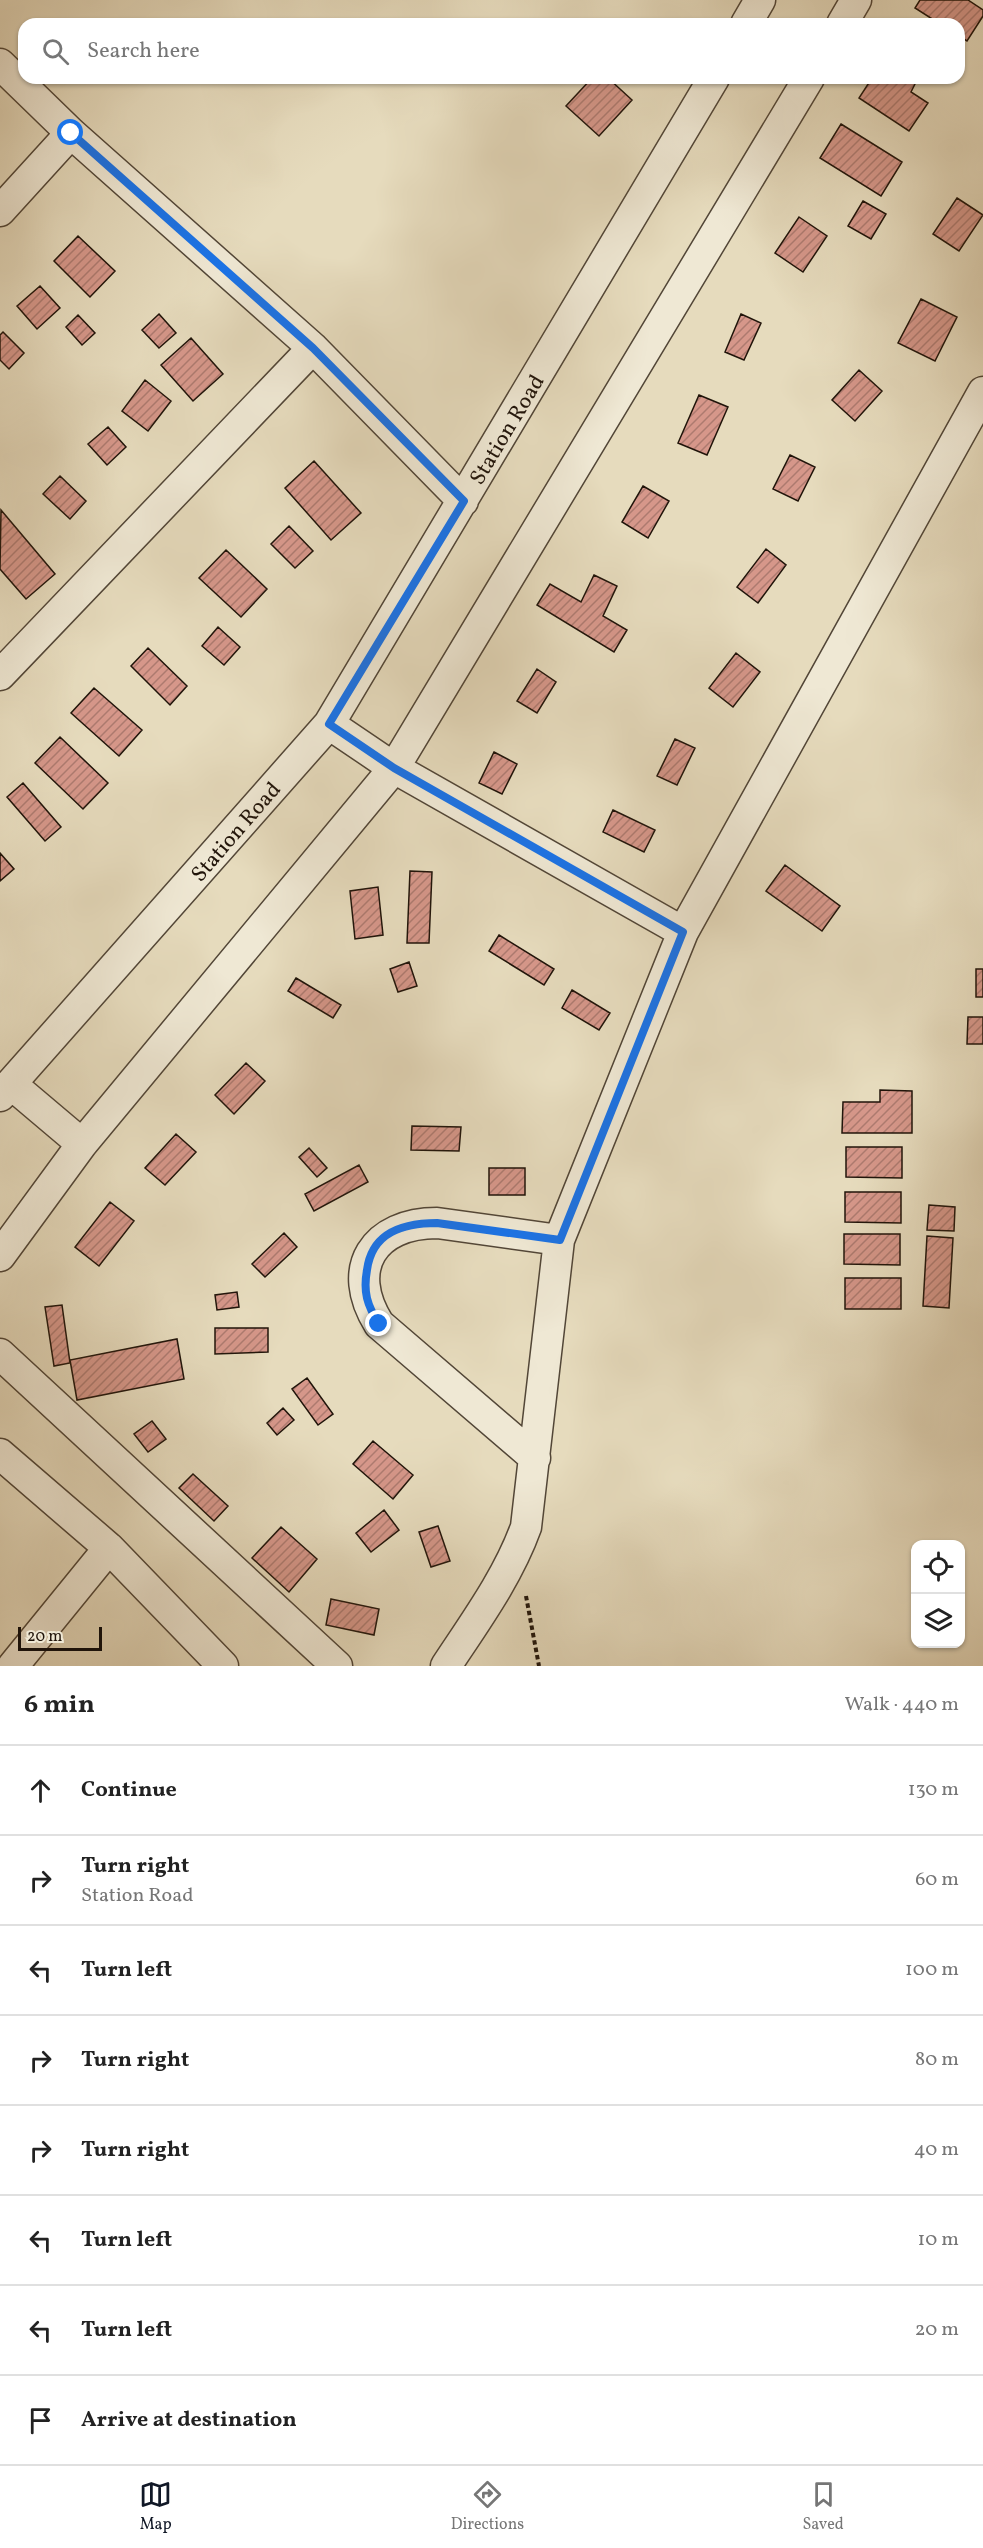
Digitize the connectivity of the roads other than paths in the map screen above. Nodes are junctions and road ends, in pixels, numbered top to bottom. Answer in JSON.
{"nodes":[{"id":1,"x":760,"y":0,"type":"edge"},
{"id":2,"x":856,"y":0,"type":"edge"},
{"id":3,"x":750,"y":18,"type":"edge"},
{"id":4,"x":846,"y":18,"type":"edge"},
{"id":5,"x":0,"y":64,"type":"edge"},
{"id":6,"x":18,"y":81,"type":"edge"},
{"id":7,"x":21,"y":84,"type":"edge"},
{"id":8,"x":710,"y":84,"type":"edge"},
{"id":9,"x":805,"y":84,"type":"edge"},
{"id":10,"x":71,"y":133,"type":"junction"},
{"id":11,"x":0,"y":211,"type":"edge"},
{"id":12,"x":313,"y":348,"type":"junction"},
{"id":13,"x":983,"y":392,"type":"edge"},
{"id":14,"x":464,"y":501,"type":"junction"},
{"id":15,"x":0,"y":675,"type":"edge"},
{"id":16,"x":329,"y":724,"type":"junction"},
{"id":17,"x":394,"y":768,"type":"junction"},
{"id":18,"x":683,"y":932,"type":"junction"},
{"id":19,"x":5,"y":1090,"type":"edge"},
{"id":20,"x":82,"y":1144,"type":"junction"},
{"id":21,"x":560,"y":1240,"type":"junction"},
{"id":22,"x":0,"y":1256,"type":"edge"},
{"id":23,"x":0,"y":1354,"type":"edge"},
{"id":24,"x":0,"y":1454,"type":"edge"},
{"id":25,"x":535,"y":1458,"type":"junction"},
{"id":26,"x":0,"y":1483,"type":"edge"},
{"id":27,"x":38,"y":1487,"type":"junction"},
{"id":28,"x":109,"y":1548,"type":"junction"},
{"id":29,"x":12,"y":1666,"type":"edge"},
{"id":30,"x":223,"y":1666,"type":"edge"},
{"id":31,"x":337,"y":1666,"type":"edge"},
{"id":32,"x":446,"y":1666,"type":"edge"}],
"edges":[{"from":1,"to":3,"type":"street"},
{"from":2,"to":4,"type":"street"},
{"from":5,"to":6,"type":"street"},
{"from":7,"to":10,"type":"street"},
{"from":8,"to":14,"type":"street","name":"Station Road"},
{"from":9,"to":17,"type":"street"},
{"from":10,"to":11,"type":"street"},
{"from":10,"to":12,"type":"street"},
{"from":12,"to":14,"type":"street"},
{"from":12,"to":15,"type":"street"},
{"from":13,"to":18,"type":"street"},
{"from":14,"to":16,"type":"street","name":"Station Road"},
{"from":16,"to":17,"type":"street"},
{"from":16,"to":19,"type":"street","name":"Station Road"},
{"from":17,"to":18,"type":"street"},
{"from":17,"to":20,"type":"street"},
{"from":18,"to":21,"type":"street"},
{"from":19,"to":20,"type":"street"},
{"from":20,"to":22,"type":"street"},
{"from":21,"to":25,"type":"street"},
{"from":21,"to":25,"type":"street"},
{"from":23,"to":31,"type":"street"},
{"from":24,"to":27,"type":"street"},
{"from":25,"to":32,"type":"street"},
{"from":26,"to":27,"type":"street"},
{"from":27,"to":28,"type":"street"},
{"from":28,"to":29,"type":"street"},
{"from":28,"to":30,"type":"street"}]}
